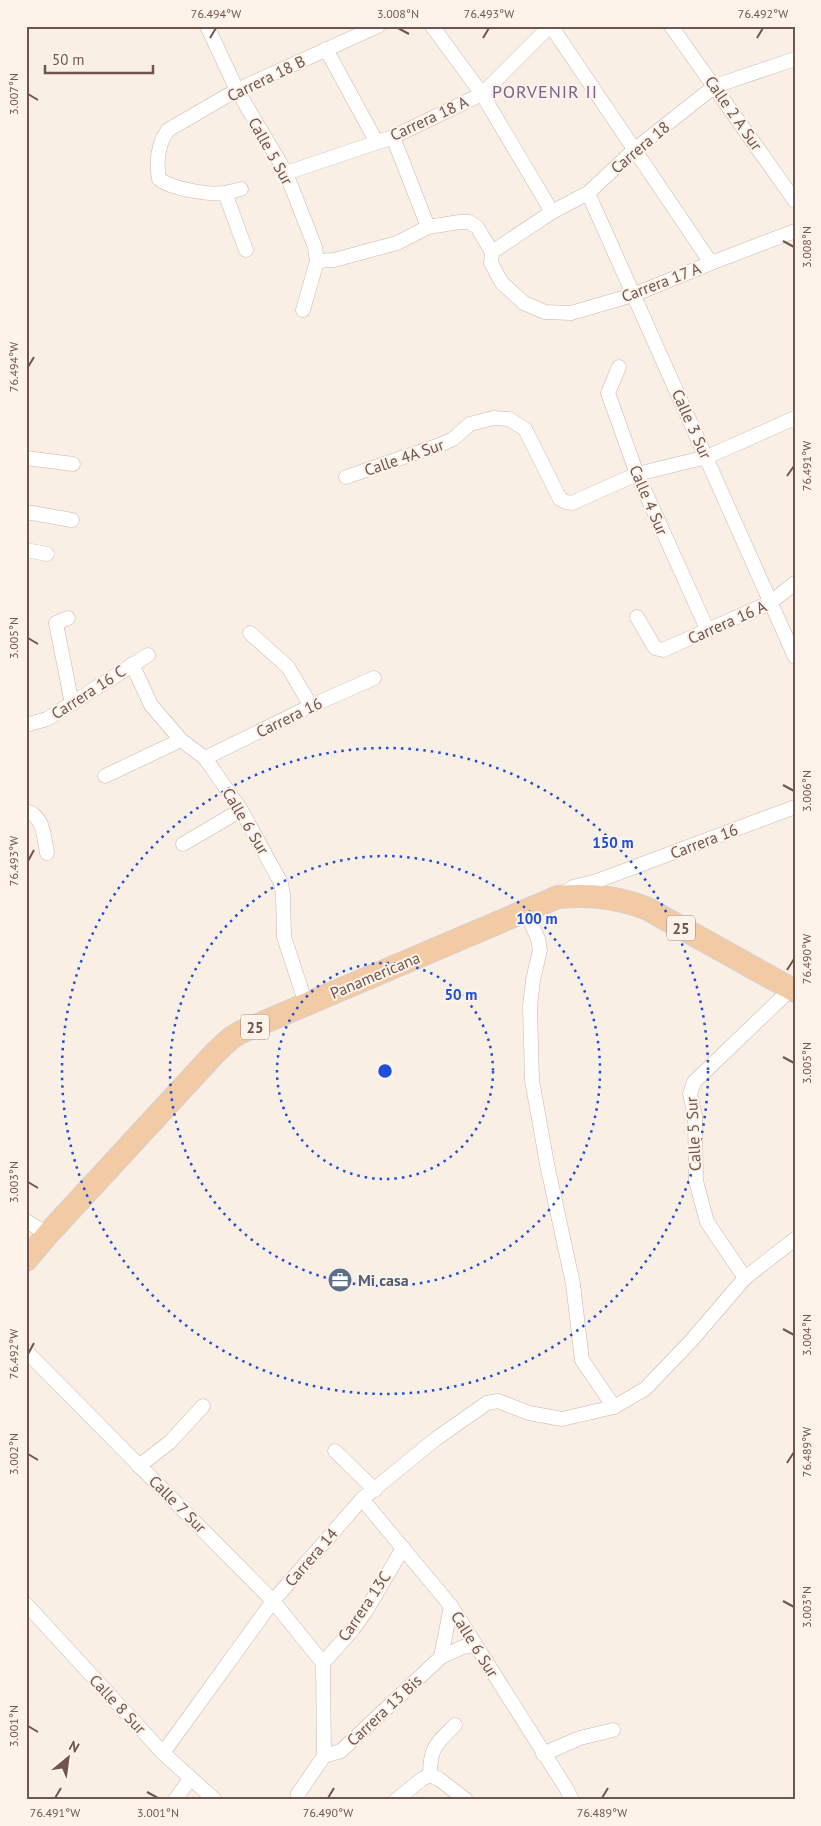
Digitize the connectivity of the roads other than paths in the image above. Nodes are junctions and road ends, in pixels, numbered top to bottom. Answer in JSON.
{"nodes":[{"id":1,"x":207,"y":26,"type":"edge"},
{"id":2,"x":378,"y":26,"type":"edge"},
{"id":3,"x":432,"y":26,"type":"edge"},
{"id":4,"x":550,"y":26,"type":"edge"},
{"id":5,"x":671,"y":26,"type":"edge"},
{"id":6,"x":326,"y":49,"type":"junction"},
{"id":7,"x":795,"y":59,"type":"edge"},
{"id":8,"x":715,"y":86,"type":"junction"},
{"id":9,"x":237,"y":90,"type":"junction"},
{"id":10,"x":482,"y":94,"type":"junction"},
{"id":11,"x":393,"y":137,"type":"junction"},
{"id":12,"x":376,"y":141,"type":"junction"},
{"id":13,"x":634,"y":150,"type":"junction"},
{"id":14,"x":286,"y":173,"type":"junction"},
{"id":15,"x":241,"y":189,"type":"dead end"},
{"id":16,"x":588,"y":192,"type":"junction"},
{"id":17,"x":224,"y":193,"type":"junction"},
{"id":18,"x":795,"y":201,"type":"edge"},
{"id":19,"x":552,"y":212,"type":"junction"},
{"id":20,"x":428,"y":227,"type":"junction"},
{"id":21,"x":795,"y":231,"type":"edge"},
{"id":22,"x":246,"y":250,"type":"dead end"},
{"id":23,"x":492,"y":252,"type":"junction"},
{"id":24,"x":317,"y":261,"type":"junction"},
{"id":25,"x":711,"y":263,"type":"junction"},
{"id":26,"x":633,"y":295,"type":"junction"},
{"id":27,"x":303,"y":310,"type":"dead end"},
{"id":28,"x":619,"y":367,"type":"dead end"},
{"id":29,"x":795,"y":418,"type":"edge"},
{"id":30,"x":707,"y":457,"type":"junction"},
{"id":31,"x":26,"y":458,"type":"edge"},
{"id":32,"x":73,"y":464,"type":"dead end"},
{"id":33,"x":637,"y":474,"type":"junction"},
{"id":34,"x":346,"y":477,"type":"dead end"},
{"id":35,"x":26,"y":512,"type":"edge"},
{"id":36,"x":72,"y":520,"type":"dead end"},
{"id":37,"x":26,"y":550,"type":"edge"},
{"id":38,"x":47,"y":554,"type":"dead end"},
{"id":39,"x":795,"y":583,"type":"edge"},
{"id":40,"x":771,"y":602,"type":"junction"},
{"id":41,"x":637,"y":617,"type":"dead end"},
{"id":42,"x":62,"y":621,"type":"dead end"},
{"id":43,"x":708,"y":630,"type":"junction"},
{"id":44,"x":250,"y":633,"type":"dead end"},
{"id":45,"x":148,"y":655,"type":"dead end"},
{"id":46,"x":795,"y":657,"type":"edge"},
{"id":47,"x":132,"y":664,"type":"junction"},
{"id":48,"x":374,"y":678,"type":"dead end"},
{"id":49,"x":72,"y":704,"type":"junction"},
{"id":50,"x":311,"y":706,"type":"junction"},
{"id":51,"x":26,"y":724,"type":"edge"},
{"id":52,"x":181,"y":740,"type":"junction"},
{"id":53,"x":205,"y":758,"type":"junction"},
{"id":54,"x":105,"y":776,"type":"dead end"},
{"id":55,"x":795,"y":807,"type":"edge"},
{"id":56,"x":26,"y":810,"type":"edge"},
{"id":57,"x":242,"y":810,"type":"junction"},
{"id":58,"x":182,"y":844,"type":"dead end"},
{"id":59,"x":47,"y":853,"type":"dead end"},
{"id":60,"x":558,"y":897,"type":"junction"},
{"id":61,"x":526,"y":911,"type":"junction"},
{"id":62,"x":793,"y":990,"type":"edge"},
{"id":63,"x":306,"y":1004,"type":"junction"},
{"id":64,"x":26,"y":1221,"type":"edge"},
{"id":65,"x":48,"y":1234,"type":"junction"},
{"id":66,"x":795,"y":1239,"type":"edge"},
{"id":67,"x":26,"y":1260,"type":"edge"},
{"id":68,"x":745,"y":1278,"type":"junction"},
{"id":69,"x":26,"y":1351,"type":"edge"},
{"id":70,"x":203,"y":1406,"type":"dead end"},
{"id":71,"x":614,"y":1407,"type":"junction"},
{"id":72,"x":335,"y":1451,"type":"dead end"},
{"id":73,"x":139,"y":1466,"type":"junction"},
{"id":74,"x":375,"y":1490,"type":"junction"},
{"id":75,"x":362,"y":1499,"type":"junction"},
{"id":76,"x":403,"y":1548,"type":"junction"},
{"id":77,"x":273,"y":1601,"type":"junction"},
{"id":78,"x":26,"y":1604,"type":"edge"},
{"id":79,"x":451,"y":1606,"type":"junction"},
{"id":80,"x":475,"y":1645,"type":"junction"},
{"id":81,"x":441,"y":1657,"type":"junction"},
{"id":82,"x":323,"y":1663,"type":"junction"},
{"id":83,"x":455,"y":1725,"type":"dead end"},
{"id":84,"x":613,"y":1730,"type":"dead end"},
{"id":85,"x":163,"y":1753,"type":"junction"},
{"id":86,"x":543,"y":1754,"type":"junction"},
{"id":87,"x":324,"y":1756,"type":"junction"},
{"id":88,"x":430,"y":1775,"type":"junction"},
{"id":89,"x":190,"y":1779,"type":"junction"},
{"id":90,"x":207,"y":1797,"type":"edge"},
{"id":91,"x":175,"y":1800,"type":"edge"},
{"id":92,"x":297,"y":1800,"type":"edge"},
{"id":93,"x":396,"y":1800,"type":"edge"},
{"id":94,"x":466,"y":1800,"type":"edge"},
{"id":95,"x":572,"y":1800,"type":"edge"}],
"edges":[{"from":1,"to":9,"type":"street","name":"Calle 5 Sur"},
{"from":2,"to":6,"type":"street","name":"Carrera 18 B"},
{"from":3,"to":10,"type":"street"},
{"from":4,"to":10,"type":"street","name":"Carrera 18 A"},
{"from":4,"to":13,"type":"street"},
{"from":5,"to":8,"type":"street","name":"Calle 2 A Sur"},
{"from":6,"to":9,"type":"street","name":"Carrera 18 B"},
{"from":6,"to":12,"type":"street"},
{"from":7,"to":8,"type":"street","name":"Carrera 18"},
{"from":8,"to":13,"type":"street","name":"Carrera 18"},
{"from":8,"to":18,"type":"street","name":"Calle 2 A Sur"},
{"from":9,"to":14,"type":"street","name":"Calle 5 Sur"},
{"from":9,"to":17,"type":"street","name":"Carrera 18 B"},
{"from":10,"to":11,"type":"street","name":"Carrera 18 A"},
{"from":10,"to":19,"type":"street"},
{"from":11,"to":12,"type":"street","name":"Carrera 18 A"},
{"from":11,"to":20,"type":"street"},
{"from":12,"to":14,"type":"street","name":"Carrera 18 A"},
{"from":13,"to":16,"type":"street","name":"Carrera 18"},
{"from":13,"to":25,"type":"street"},
{"from":14,"to":24,"type":"street","name":"Calle 5 Sur"},
{"from":15,"to":17,"type":"street"},
{"from":16,"to":19,"type":"street","name":"Carrera 18"},
{"from":16,"to":26,"type":"street","name":"Calle 3 Sur"},
{"from":17,"to":22,"type":"street"},
{"from":19,"to":23,"type":"street","name":"Carrera 18"},
{"from":20,"to":23,"type":"street"},
{"from":20,"to":24,"type":"street"},
{"from":21,"to":25,"type":"street","name":"Carrera 17 A"},
{"from":23,"to":26,"type":"street","name":"Carrera 17 A"},
{"from":24,"to":27,"type":"street"},
{"from":25,"to":26,"type":"street","name":"Carrera 17 A"},
{"from":26,"to":30,"type":"street","name":"Calle 3 Sur"},
{"from":28,"to":33,"type":"street","name":"Calle 4 Sur"},
{"from":29,"to":30,"type":"street"},
{"from":30,"to":33,"type":"street"},
{"from":30,"to":40,"type":"street","name":"Calle 3 Sur"},
{"from":31,"to":32,"type":"street"},
{"from":33,"to":34,"type":"street","name":"Calle 4A Sur"},
{"from":33,"to":43,"type":"street","name":"Calle 4 Sur"},
{"from":35,"to":36,"type":"street"},
{"from":37,"to":38,"type":"street"},
{"from":39,"to":40,"type":"street","name":"Carrera 16 A"},
{"from":40,"to":43,"type":"street","name":"Carrera 16 A"},
{"from":40,"to":46,"type":"street","name":"Calle 3 Sur"},
{"from":41,"to":43,"type":"street","name":"Carrera 16 A"},
{"from":42,"to":49,"type":"street"},
{"from":44,"to":50,"type":"street"},
{"from":45,"to":47,"type":"street","name":"Carrera 16 C"},
{"from":47,"to":49,"type":"street","name":"Carrera 16 C"},
{"from":47,"to":52,"type":"street","name":"Calle 6 Sur"},
{"from":48,"to":50,"type":"street","name":"Carrera 16"},
{"from":49,"to":51,"type":"street","name":"Carrera 16 C"},
{"from":50,"to":53,"type":"street","name":"Carrera 16"},
{"from":52,"to":53,"type":"street","name":"Calle 6 Sur"},
{"from":52,"to":54,"type":"street"},
{"from":53,"to":57,"type":"street","name":"Calle 6 Sur"},
{"from":55,"to":60,"type":"street","name":"Carrera 16"},
{"from":56,"to":59,"type":"street"},
{"from":57,"to":58,"type":"street"},
{"from":57,"to":63,"type":"street","name":"Calle 6 Sur"},
{"from":60,"to":61,"type":"main road","name":"Panamericana","number":"25"},
{"from":60,"to":62,"type":"main road","name":"Panamericana","number":"25"},
{"from":61,"to":63,"type":"main road","name":"Panamericana","number":"25"},
{"from":61,"to":71,"type":"street"},
{"from":62,"to":68,"type":"street","name":"Calle 5 Sur"},
{"from":63,"to":65,"type":"main road","name":"Panamericana","number":"25"},
{"from":64,"to":65,"type":"street"},
{"from":65,"to":67,"type":"main road","name":"Panamericana","number":"25"},
{"from":66,"to":68,"type":"street"},
{"from":68,"to":71,"type":"street"},
{"from":69,"to":73,"type":"street","name":"Calle 7 Sur"},
{"from":70,"to":73,"type":"street"},
{"from":71,"to":74,"type":"street","name":"Carrera 14"},
{"from":72,"to":74,"type":"street"},
{"from":73,"to":77,"type":"street","name":"Calle 7 Sur"},
{"from":74,"to":75,"type":"street","name":"Carrera 14"},
{"from":75,"to":76,"type":"street","name":"Calle 6 Sur"},
{"from":75,"to":77,"type":"street","name":"Carrera 14"},
{"from":76,"to":79,"type":"street","name":"Calle 6 Sur"},
{"from":76,"to":82,"type":"street","name":"Carrera 13C"},
{"from":77,"to":82,"type":"street","name":"Calle 7 Sur"},
{"from":77,"to":85,"type":"street","name":"Carrera 14"},
{"from":78,"to":85,"type":"street","name":"Calle 8 Sur"},
{"from":79,"to":80,"type":"street","name":"Calle 6 Sur"},
{"from":79,"to":81,"type":"street"},
{"from":80,"to":81,"type":"street","name":"Carrera 13 Bis"},
{"from":80,"to":86,"type":"street","name":"Calle 6 Sur"},
{"from":81,"to":87,"type":"street","name":"Carrera 13 Bis"},
{"from":82,"to":87,"type":"street"},
{"from":83,"to":88,"type":"street"},
{"from":84,"to":86,"type":"street"},
{"from":85,"to":89,"type":"street","name":"Calle 8 Sur"},
{"from":86,"to":95,"type":"street","name":"Calle 6 Sur"},
{"from":87,"to":92,"type":"street"},
{"from":88,"to":93,"type":"street"},
{"from":88,"to":94,"type":"street"},
{"from":89,"to":90,"type":"street","name":"Calle 8 Sur"},
{"from":89,"to":91,"type":"street"}]}
